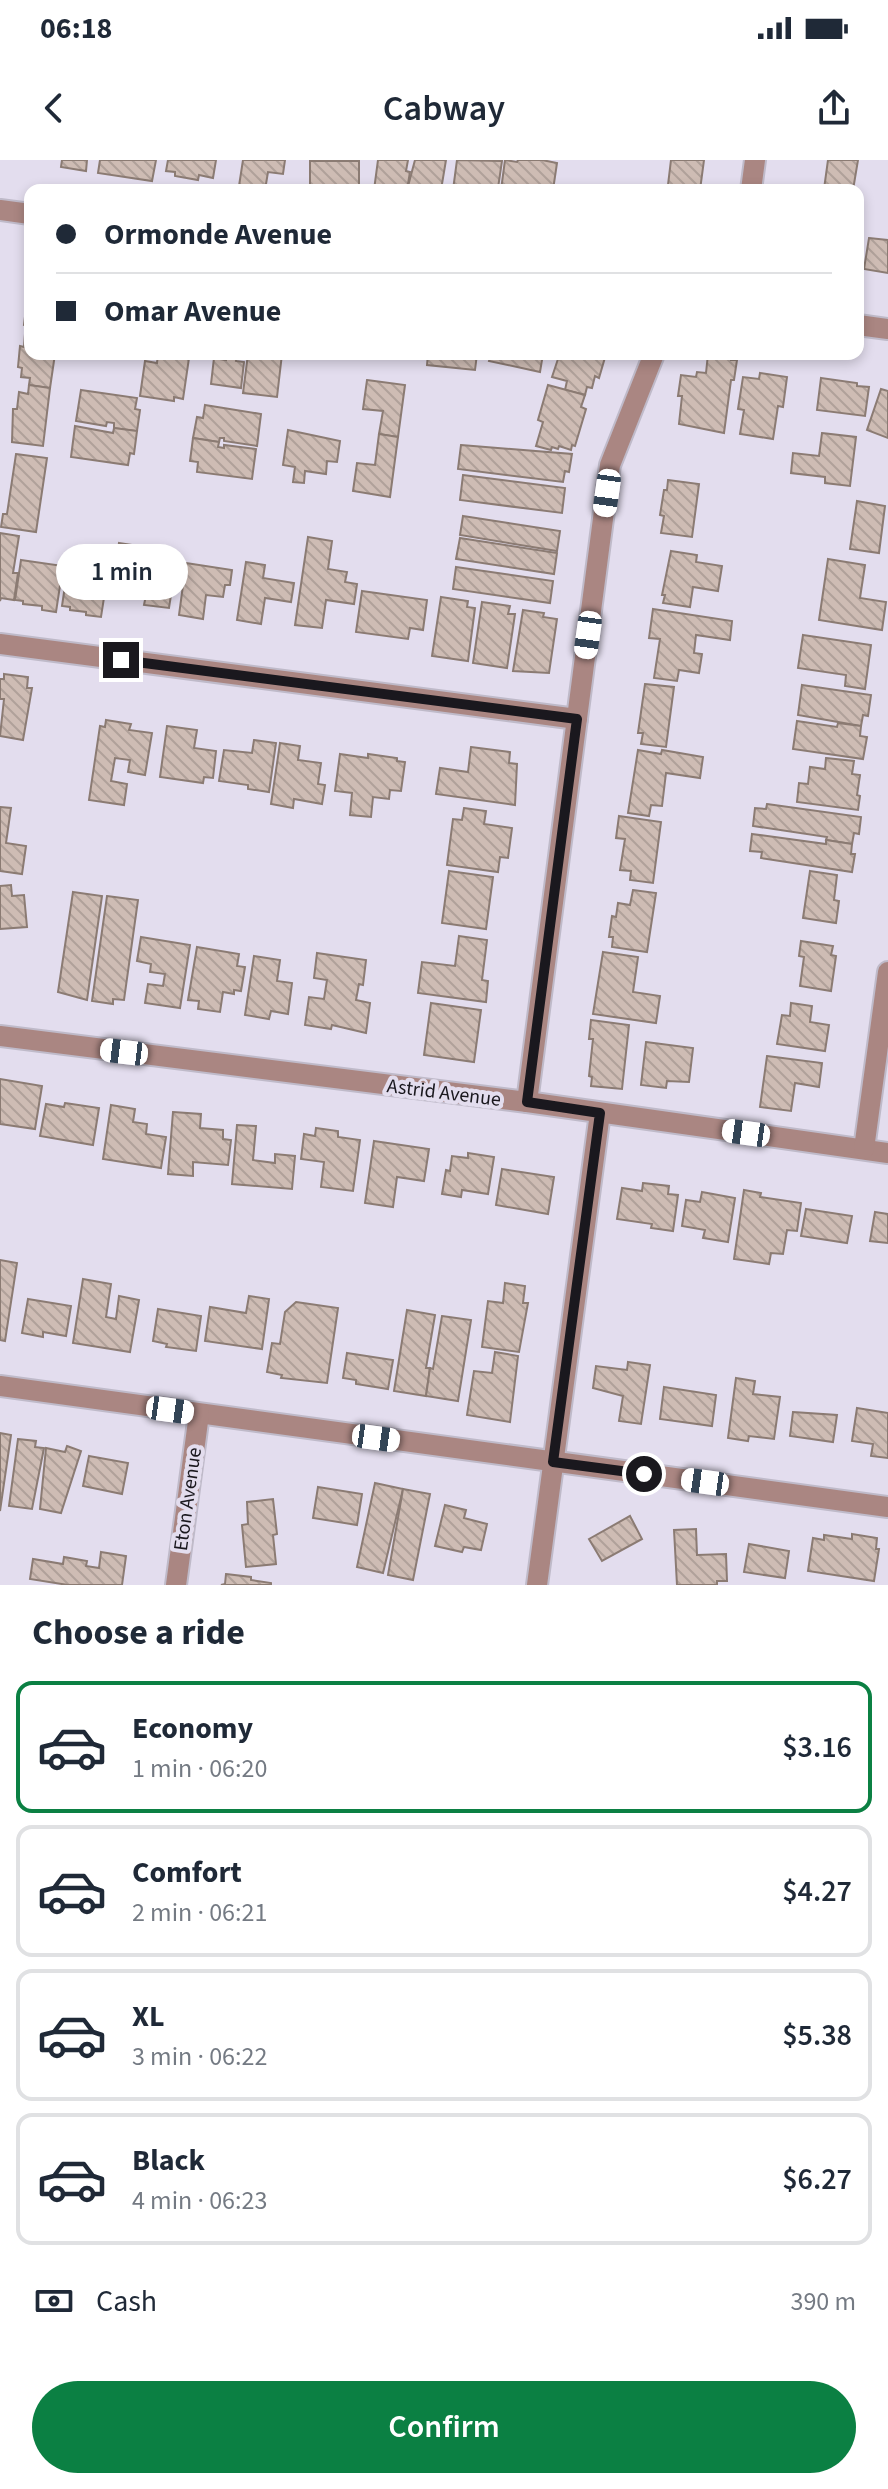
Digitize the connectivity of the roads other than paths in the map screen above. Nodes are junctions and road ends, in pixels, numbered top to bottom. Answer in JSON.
{"nodes":[{"id":1,"x":755,"y":160,"type":"edge"},
{"id":2,"x":752,"y":184,"type":"edge"},
{"id":3,"x":0,"y":210,"type":"edge"},
{"id":4,"x":24,"y":213,"type":"edge"},
{"id":5,"x":864,"y":326,"type":"edge"},
{"id":6,"x":888,"y":329,"type":"edge"},
{"id":7,"x":652,"y":360,"type":"edge"},
{"id":8,"x":0,"y":644,"type":"edge"},
{"id":9,"x":577,"y":719,"type":"junction"},
{"id":10,"x":888,"y":972,"type":"edge"},
{"id":11,"x":0,"y":1036,"type":"edge"},
{"id":12,"x":527,"y":1102,"type":"junction"},
{"id":13,"x":600,"y":1113,"type":"junction"},
{"id":14,"x":864,"y":1149,"type":"junction"},
{"id":15,"x":888,"y":1153,"type":"edge"},
{"id":16,"x":0,"y":1386,"type":"edge"},
{"id":17,"x":199,"y":1414,"type":"junction"},
{"id":18,"x":553,"y":1462,"type":"junction"},
{"id":19,"x":888,"y":1507,"type":"edge"},
{"id":20,"x":176,"y":1585,"type":"edge"},
{"id":21,"x":537,"y":1585,"type":"edge"}],
"edges":[{"from":1,"to":2,"type":"street"},
{"from":3,"to":4,"type":"street"},
{"from":5,"to":6,"type":"street"},
{"from":7,"to":9,"type":"street"},
{"from":8,"to":9,"type":"street"},
{"from":9,"to":12,"type":"street"},
{"from":10,"to":14,"type":"street"},
{"from":11,"to":12,"type":"street","name":"Astrid Avenue"},
{"from":12,"to":13,"type":"street","name":"Astrid Avenue"},
{"from":13,"to":14,"type":"street","name":"Astrid Avenue"},
{"from":13,"to":18,"type":"street"},
{"from":14,"to":15,"type":"street","name":"Astrid Avenue"},
{"from":16,"to":17,"type":"street"},
{"from":17,"to":18,"type":"street"},
{"from":17,"to":20,"type":"street","name":"Eton Avenue"},
{"from":18,"to":19,"type":"street"},
{"from":18,"to":21,"type":"street"}]}
